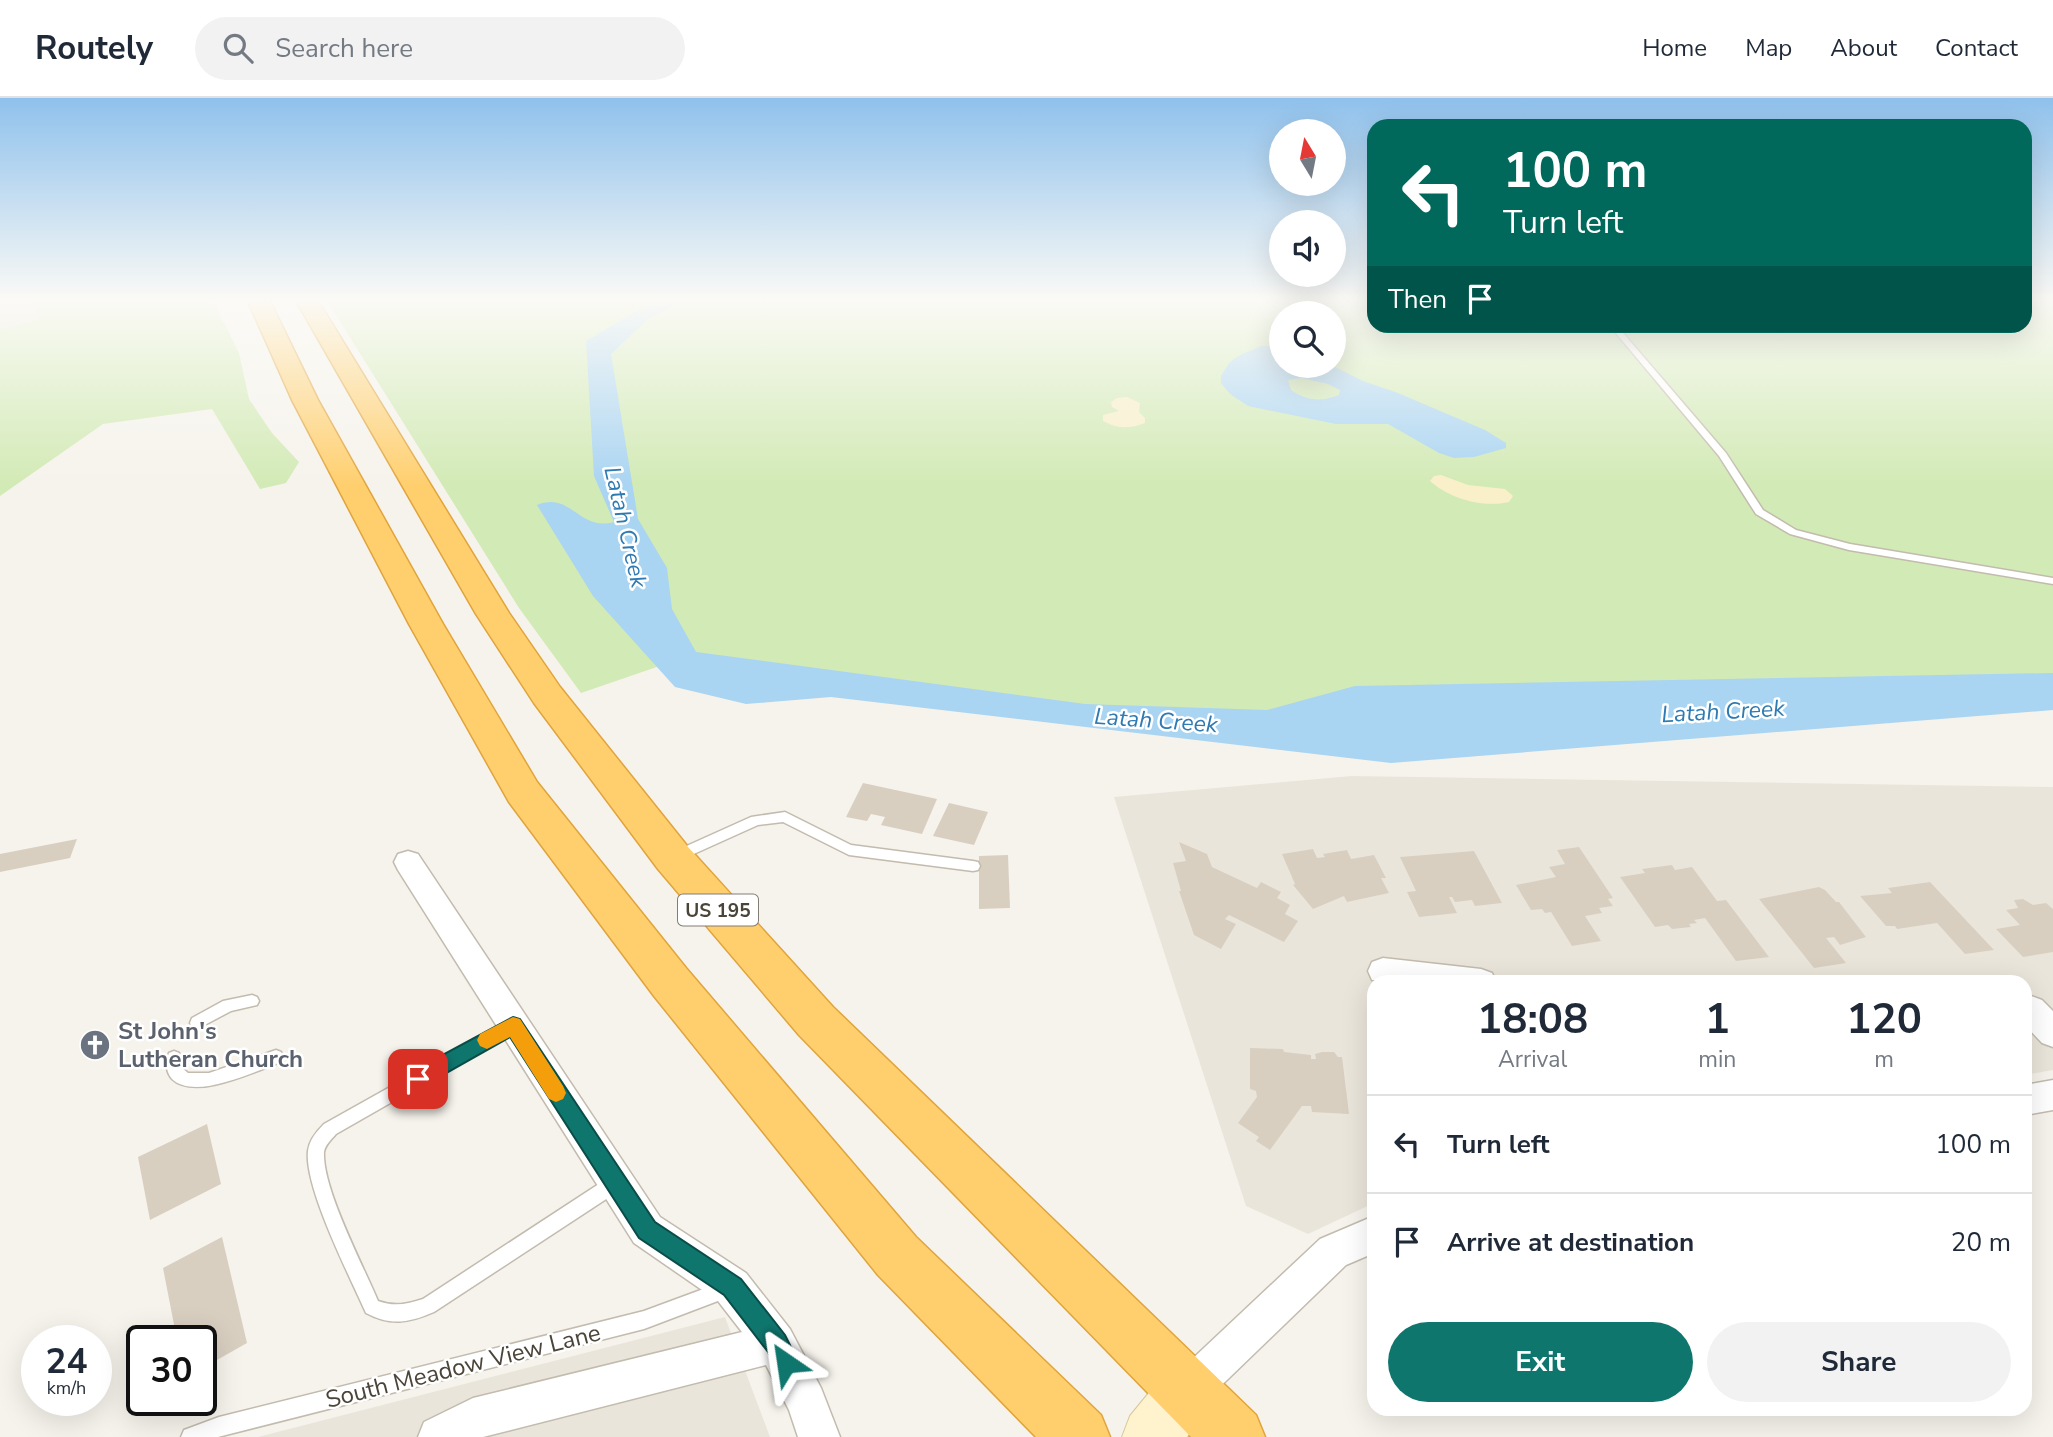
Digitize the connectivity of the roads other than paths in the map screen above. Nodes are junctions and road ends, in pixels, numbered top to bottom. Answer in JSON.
{"nodes":[{"id":1,"x":288,"y":361,"type":"edge"},
{"id":2,"x":343,"y":361,"type":"edge"},
{"id":3,"x":1643,"y":361,"type":"edge"},
{"id":4,"x":2053,"y":581,"type":"edge"},
{"id":5,"x":673,"y":858,"type":"junction"},
{"id":6,"x":408,"y":862,"type":"dead end"},
{"id":7,"x":973,"y":866,"type":"dead end"},
{"id":8,"x":1383,"y":971,"type":"dead end"},
{"id":9,"x":1419,"y":975,"type":"edge"},
{"id":10,"x":252,"y":1002,"type":"dead end"},
{"id":11,"x":197,"y":1023,"type":"dead end"},
{"id":12,"x":513,"y":1025,"type":"junction"},
{"id":13,"x":276,"y":1057,"type":"dead end"},
{"id":14,"x":174,"y":1058,"type":"dead end"},
{"id":15,"x":2053,"y":1095,"type":"edge"},
{"id":16,"x":2032,"y":1099,"type":"edge"},
{"id":17,"x":616,"y":1183,"type":"junction"},
{"id":18,"x":1367,"y":1237,"type":"edge"},
{"id":19,"x":732,"y":1287,"type":"junction"},
{"id":20,"x":776,"y":1343,"type":"junction"},
{"id":21,"x":1186,"y":1392,"type":"junction"},
{"id":22,"x":191,"y":1437,"type":"edge"},
{"id":23,"x":439,"y":1437,"type":"edge"},
{"id":24,"x":819,"y":1437,"type":"edge"},
{"id":25,"x":1079,"y":1437,"type":"edge"},
{"id":26,"x":1151,"y":1437,"type":"edge"},
{"id":27,"x":1234,"y":1437,"type":"edge"}],
"edges":[{"from":1,"to":25,"type":"highway"},
{"from":2,"to":5,"type":"highway","number":"US 195"},
{"from":3,"to":4,"type":"lane"},
{"from":5,"to":7,"type":"lane"},
{"from":5,"to":21,"type":"highway","number":"US 195"},
{"from":6,"to":12,"type":"street"},
{"from":8,"to":9,"type":"street"},
{"from":10,"to":11,"type":"lane"},
{"from":12,"to":17,"type":"street"},
{"from":12,"to":17,"type":"lane"},
{"from":13,"to":14,"type":"lane"},
{"from":15,"to":16,"type":"street"},
{"from":17,"to":19,"type":"street"},
{"from":18,"to":21,"type":"street"},
{"from":19,"to":20,"type":"street"},
{"from":19,"to":22,"type":"lane","name":"South Meadow View Lane"},
{"from":20,"to":23,"type":"street"},
{"from":20,"to":24,"type":"street"},
{"from":21,"to":26,"type":"street"},
{"from":21,"to":27,"type":"highway","number":"US 195"}]}
